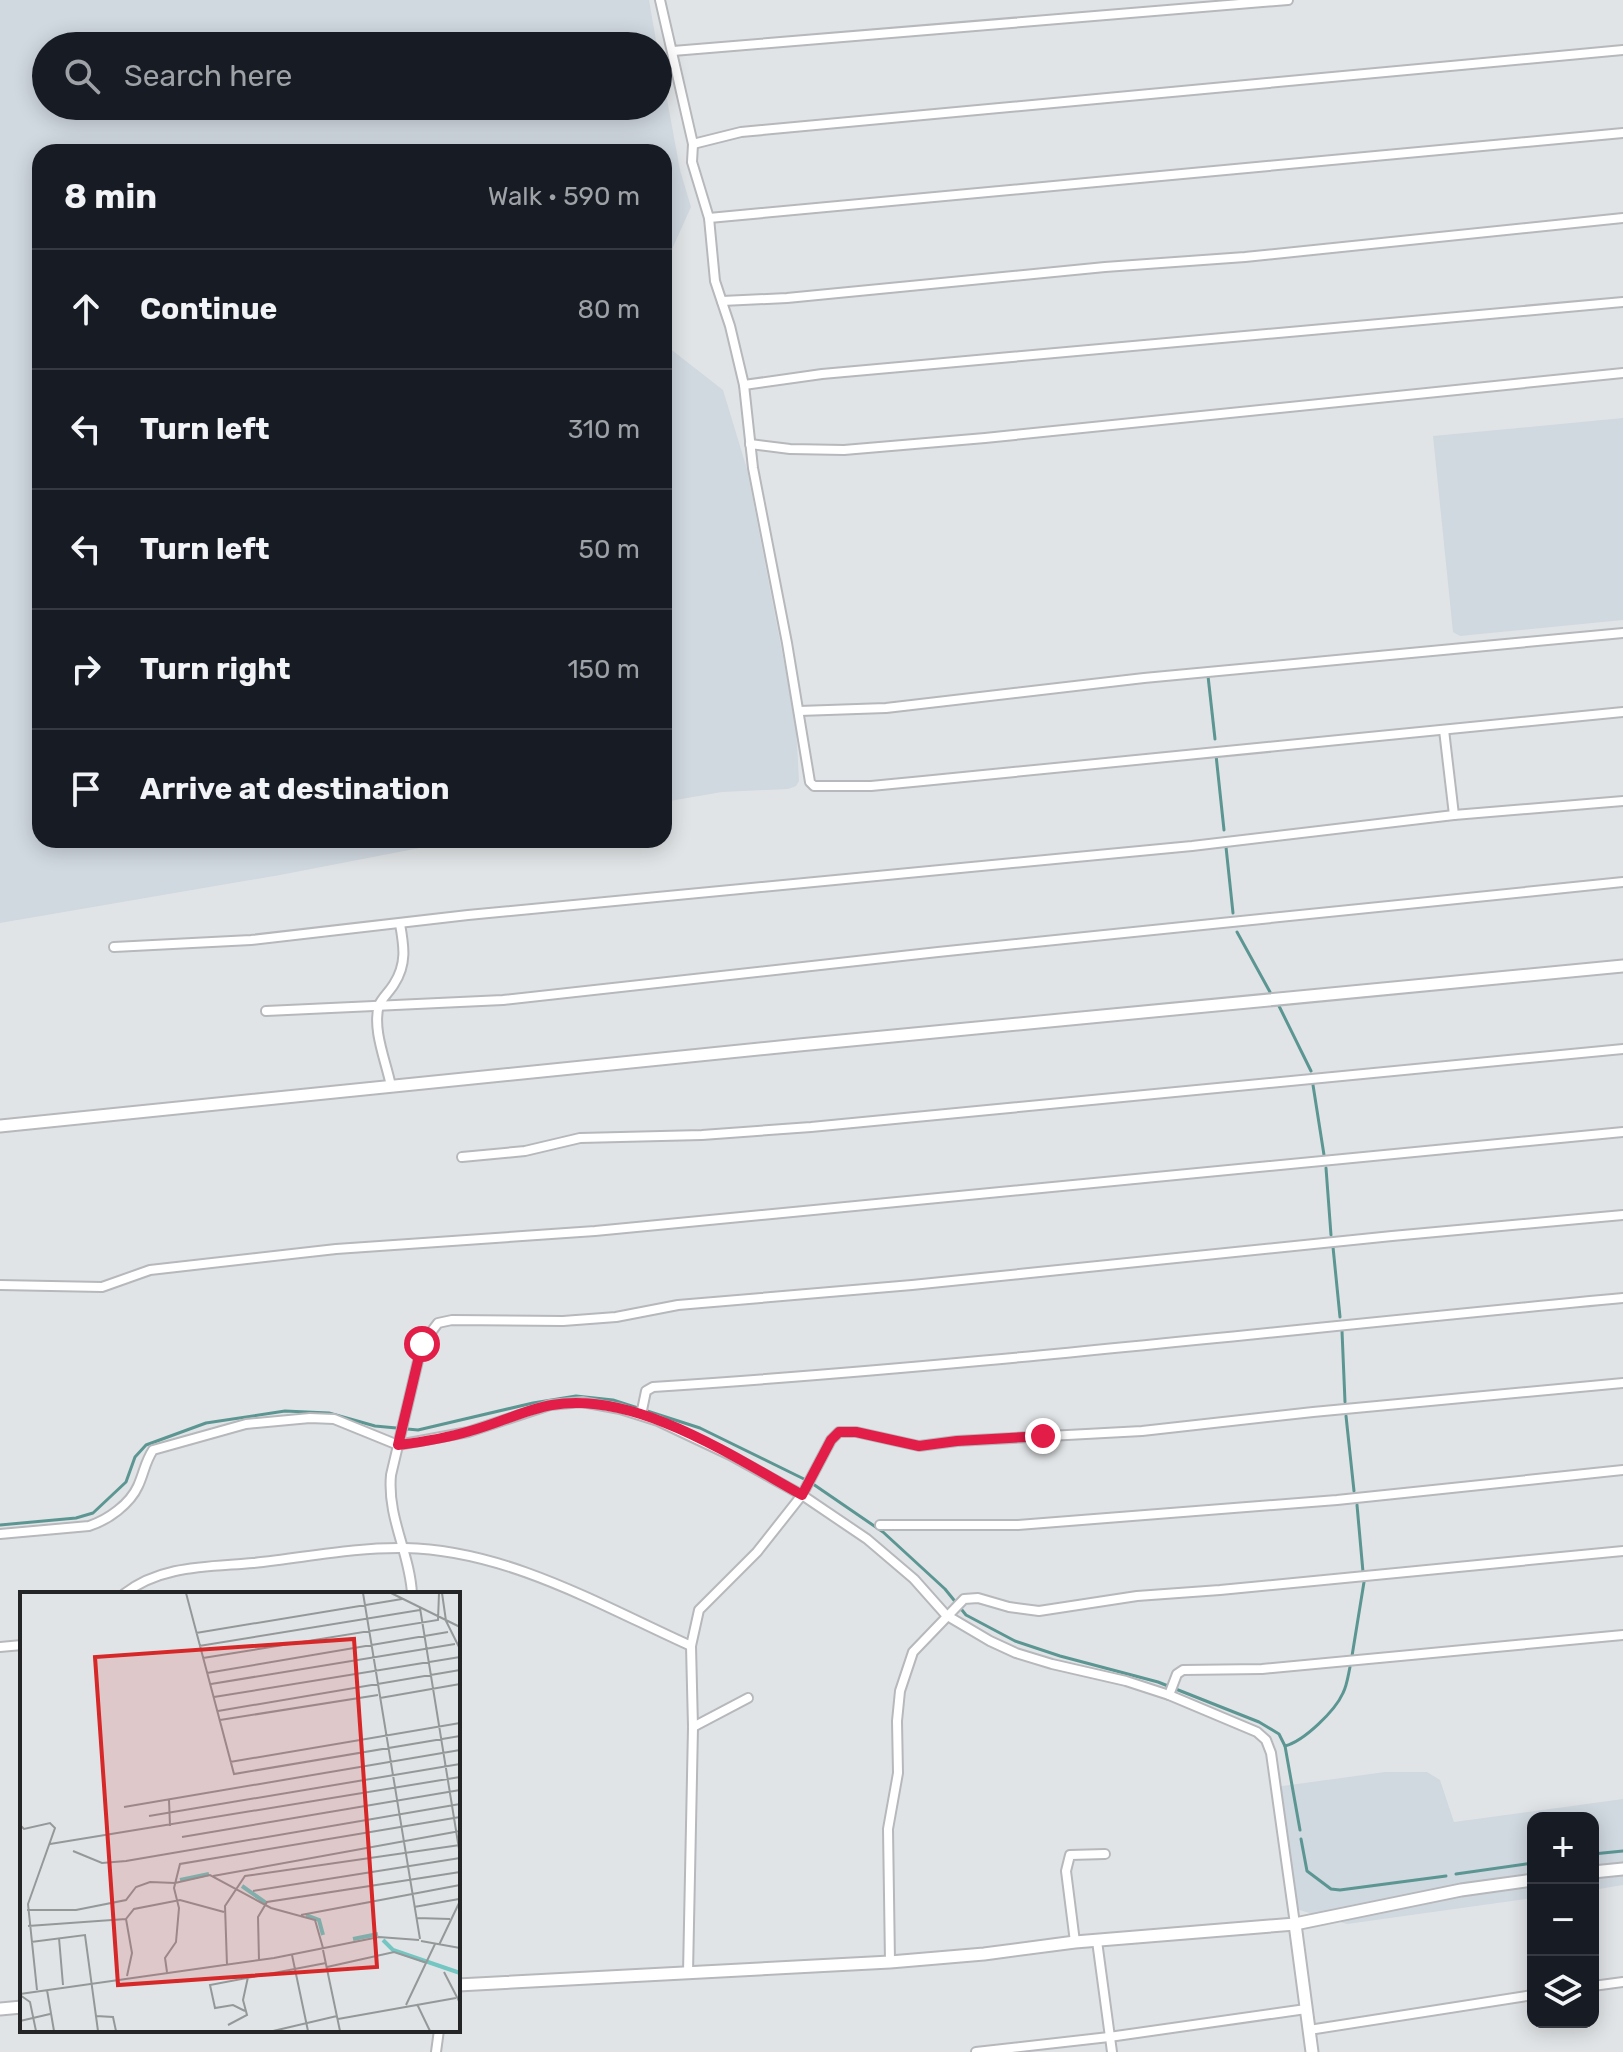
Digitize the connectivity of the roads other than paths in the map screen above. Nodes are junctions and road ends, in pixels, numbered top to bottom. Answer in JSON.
{"nodes":[{"id":1,"x":660,"y":0,"type":"edge"},
{"id":2,"x":1288,"y":0,"type":"edge"},
{"id":3,"x":668,"y":32,"type":"edge"},
{"id":4,"x":672,"y":47,"type":"edge"},
{"id":5,"x":1623,"y":50,"type":"edge"},
{"id":6,"x":673,"y":51,"type":"junction"},
{"id":7,"x":1623,"y":133,"type":"edge"},
{"id":8,"x":693,"y":144,"type":"junction"},
{"id":9,"x":709,"y":218,"type":"junction"},
{"id":10,"x":1623,"y":218,"type":"edge"},
{"id":11,"x":722,"y":301,"type":"junction"},
{"id":12,"x":1623,"y":302,"type":"edge"},
{"id":13,"x":1623,"y":373,"type":"edge"},
{"id":14,"x":744,"y":385,"type":"junction"},
{"id":15,"x":750,"y":444,"type":"junction"},
{"id":16,"x":1623,"y":633,"type":"edge"},
{"id":17,"x":799,"y":711,"type":"junction"},
{"id":18,"x":1623,"y":712,"type":"edge"},
{"id":19,"x":1444,"y":730,"type":"junction"},
{"id":20,"x":1623,"y":801,"type":"edge"},
{"id":21,"x":1454,"y":815,"type":"junction"},
{"id":22,"x":1623,"y":882,"type":"edge"},
{"id":23,"x":400,"y":924,"type":"junction"},
{"id":24,"x":114,"y":947,"type":"dead end"},
{"id":25,"x":1623,"y":966,"type":"edge"},
{"id":26,"x":379,"y":1004,"type":"junction"},
{"id":27,"x":266,"y":1011,"type":"dead end"},
{"id":28,"x":1623,"y":1049,"type":"edge"},
{"id":29,"x":391,"y":1086,"type":"junction"},
{"id":30,"x":0,"y":1126,"type":"edge"},
{"id":31,"x":1623,"y":1132,"type":"edge"},
{"id":32,"x":462,"y":1157,"type":"dead end"},
{"id":33,"x":1623,"y":1215,"type":"edge"},
{"id":34,"x":0,"y":1285,"type":"edge"},
{"id":35,"x":1623,"y":1298,"type":"edge"},
{"id":36,"x":1623,"y":1383,"type":"edge"},
{"id":37,"x":641,"y":1415,"type":"junction"},
{"id":38,"x":398,"y":1445,"type":"junction"},
{"id":39,"x":1623,"y":1470,"type":"edge"},
{"id":40,"x":802,"y":1495,"type":"junction"},
{"id":41,"x":880,"y":1525,"type":"dead end"},
{"id":42,"x":0,"y":1534,"type":"edge"},
{"id":43,"x":401,"y":1548,"type":"junction"},
{"id":44,"x":1623,"y":1551,"type":"edge"},
{"id":45,"x":127,"y":1592,"type":"edge"},
{"id":46,"x":412,"y":1592,"type":"edge"},
{"id":47,"x":949,"y":1612,"type":"junction"},
{"id":48,"x":1623,"y":1635,"type":"edge"},
{"id":49,"x":20,"y":1645,"type":"edge"},
{"id":50,"x":691,"y":1646,"type":"junction"},
{"id":51,"x":0,"y":1647,"type":"edge"},
{"id":52,"x":1171,"y":1689,"type":"junction"},
{"id":53,"x":748,"y":1698,"type":"dead end"},
{"id":54,"x":693,"y":1727,"type":"junction"},
{"id":55,"x":1105,"y":1854,"type":"dead end"},
{"id":56,"x":1623,"y":1869,"type":"edge"},
{"id":57,"x":1599,"y":1871,"type":"edge"},
{"id":58,"x":1527,"y":1881,"type":"edge"},
{"id":59,"x":1295,"y":1924,"type":"junction"},
{"id":60,"x":1097,"y":1941,"type":"junction"},
{"id":61,"x":1075,"y":1942,"type":"junction"},
{"id":62,"x":890,"y":1962,"type":"junction"},
{"id":63,"x":688,"y":1973,"type":"junction"},
{"id":64,"x":1623,"y":1982,"type":"edge"},
{"id":65,"x":460,"y":1985,"type":"edge"},
{"id":66,"x":1599,"y":1985,"type":"edge"},
{"id":67,"x":1527,"y":1996,"type":"edge"},
{"id":68,"x":20,"y":2007,"type":"edge"},
{"id":69,"x":0,"y":2009,"type":"edge"},
{"id":70,"x":1306,"y":2009,"type":"junction"},
{"id":71,"x":1309,"y":2030,"type":"junction"},
{"id":72,"x":439,"y":2032,"type":"edge"},
{"id":73,"x":1109,"y":2037,"type":"junction"},
{"id":74,"x":436,"y":2052,"type":"edge"},
{"id":75,"x":976,"y":2052,"type":"edge"},
{"id":76,"x":1112,"y":2052,"type":"edge"},
{"id":77,"x":1312,"y":2052,"type":"edge"}],
"edges":[{"from":1,"to":3,"type":"street"},
{"from":2,"to":6,"type":"street"},
{"from":4,"to":6,"type":"street"},
{"from":5,"to":8,"type":"street"},
{"from":6,"to":8,"type":"street"},
{"from":7,"to":9,"type":"street"},
{"from":8,"to":9,"type":"street"},
{"from":9,"to":11,"type":"street"},
{"from":10,"to":11,"type":"street"},
{"from":11,"to":14,"type":"street"},
{"from":12,"to":14,"type":"street"},
{"from":13,"to":15,"type":"street"},
{"from":14,"to":15,"type":"street"},
{"from":15,"to":17,"type":"street"},
{"from":16,"to":17,"type":"street"},
{"from":17,"to":19,"type":"street"},
{"from":18,"to":19,"type":"street"},
{"from":19,"to":21,"type":"street"},
{"from":20,"to":21,"type":"street"},
{"from":21,"to":23,"type":"street"},
{"from":22,"to":26,"type":"street"},
{"from":23,"to":24,"type":"street"},
{"from":23,"to":26,"type":"street"},
{"from":25,"to":29,"type":"street"},
{"from":26,"to":27,"type":"street"},
{"from":26,"to":29,"type":"street"},
{"from":28,"to":32,"type":"street"},
{"from":29,"to":30,"type":"street"},
{"from":31,"to":34,"type":"street"},
{"from":33,"to":38,"type":"street"},
{"from":35,"to":37,"type":"street"},
{"from":36,"to":40,"type":"street"},
{"from":37,"to":38,"type":"street"},
{"from":37,"to":40,"type":"street"},
{"from":38,"to":42,"type":"street"},
{"from":38,"to":43,"type":"street"},
{"from":39,"to":41,"type":"street"},
{"from":40,"to":47,"type":"street"},
{"from":40,"to":50,"type":"street"},
{"from":43,"to":45,"type":"street"},
{"from":43,"to":46,"type":"street"},
{"from":43,"to":50,"type":"street"},
{"from":44,"to":47,"type":"street"},
{"from":47,"to":52,"type":"street"},
{"from":47,"to":62,"type":"street"},
{"from":48,"to":52,"type":"street"},
{"from":49,"to":51,"type":"street"},
{"from":50,"to":54,"type":"street"},
{"from":52,"to":59,"type":"street"},
{"from":53,"to":54,"type":"street"},
{"from":54,"to":63,"type":"street"},
{"from":55,"to":61,"type":"street"},
{"from":56,"to":57,"type":"street"},
{"from":58,"to":59,"type":"street"},
{"from":59,"to":60,"type":"street"},
{"from":59,"to":70,"type":"street"},
{"from":60,"to":61,"type":"street"},
{"from":60,"to":73,"type":"street"},
{"from":61,"to":62,"type":"street"},
{"from":62,"to":63,"type":"street"},
{"from":63,"to":65,"type":"street"},
{"from":64,"to":66,"type":"street"},
{"from":67,"to":71,"type":"street"},
{"from":68,"to":69,"type":"street"},
{"from":70,"to":71,"type":"street"},
{"from":70,"to":73,"type":"street"},
{"from":71,"to":77,"type":"street"},
{"from":72,"to":74,"type":"street"},
{"from":73,"to":75,"type":"street"},
{"from":73,"to":76,"type":"street"}]}
